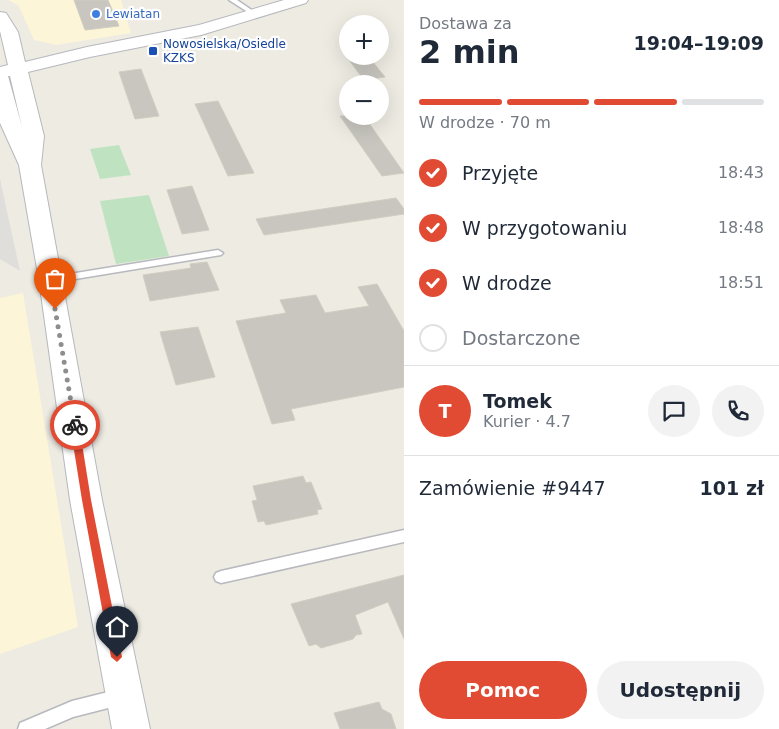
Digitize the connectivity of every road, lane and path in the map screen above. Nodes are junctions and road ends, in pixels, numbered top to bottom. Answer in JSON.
{"nodes":[{"id":1,"x":232,"y":0,"type":"edge"},
{"id":2,"x":300,"y":0,"type":"edge"},
{"id":3,"x":256,"y":16,"type":"junction"},
{"id":4,"x":0,"y":17,"type":"edge"},
{"id":5,"x":9,"y":66,"type":"edge"},
{"id":6,"x":0,"y":78,"type":"edge"},
{"id":7,"x":30,"y":165,"type":"junction"},
{"id":8,"x":218,"y":253,"type":"dead end"},
{"id":9,"x":51,"y":280,"type":"junction"},
{"id":10,"x":404,"y":536,"type":"edge"},
{"id":11,"x":221,"y":577,"type":"dead end"},
{"id":12,"x":124,"y":696,"type":"junction"},
{"id":13,"x":26,"y":729,"type":"edge"},
{"id":14,"x":131,"y":729,"type":"edge"}],
"edges":[{"from":1,"to":3,"type":"lane"},
{"from":2,"to":3,"type":"street"},
{"from":3,"to":5,"type":"street"},
{"from":4,"to":5,"type":"street"},
{"from":5,"to":7,"type":"street"},
{"from":6,"to":7,"type":"street"},
{"from":7,"to":9,"type":"street"},
{"from":8,"to":9,"type":"lane"},
{"from":9,"to":12,"type":"street"},
{"from":10,"to":11,"type":"lane"},
{"from":12,"to":13,"type":"lane"},
{"from":12,"to":14,"type":"street"}]}
